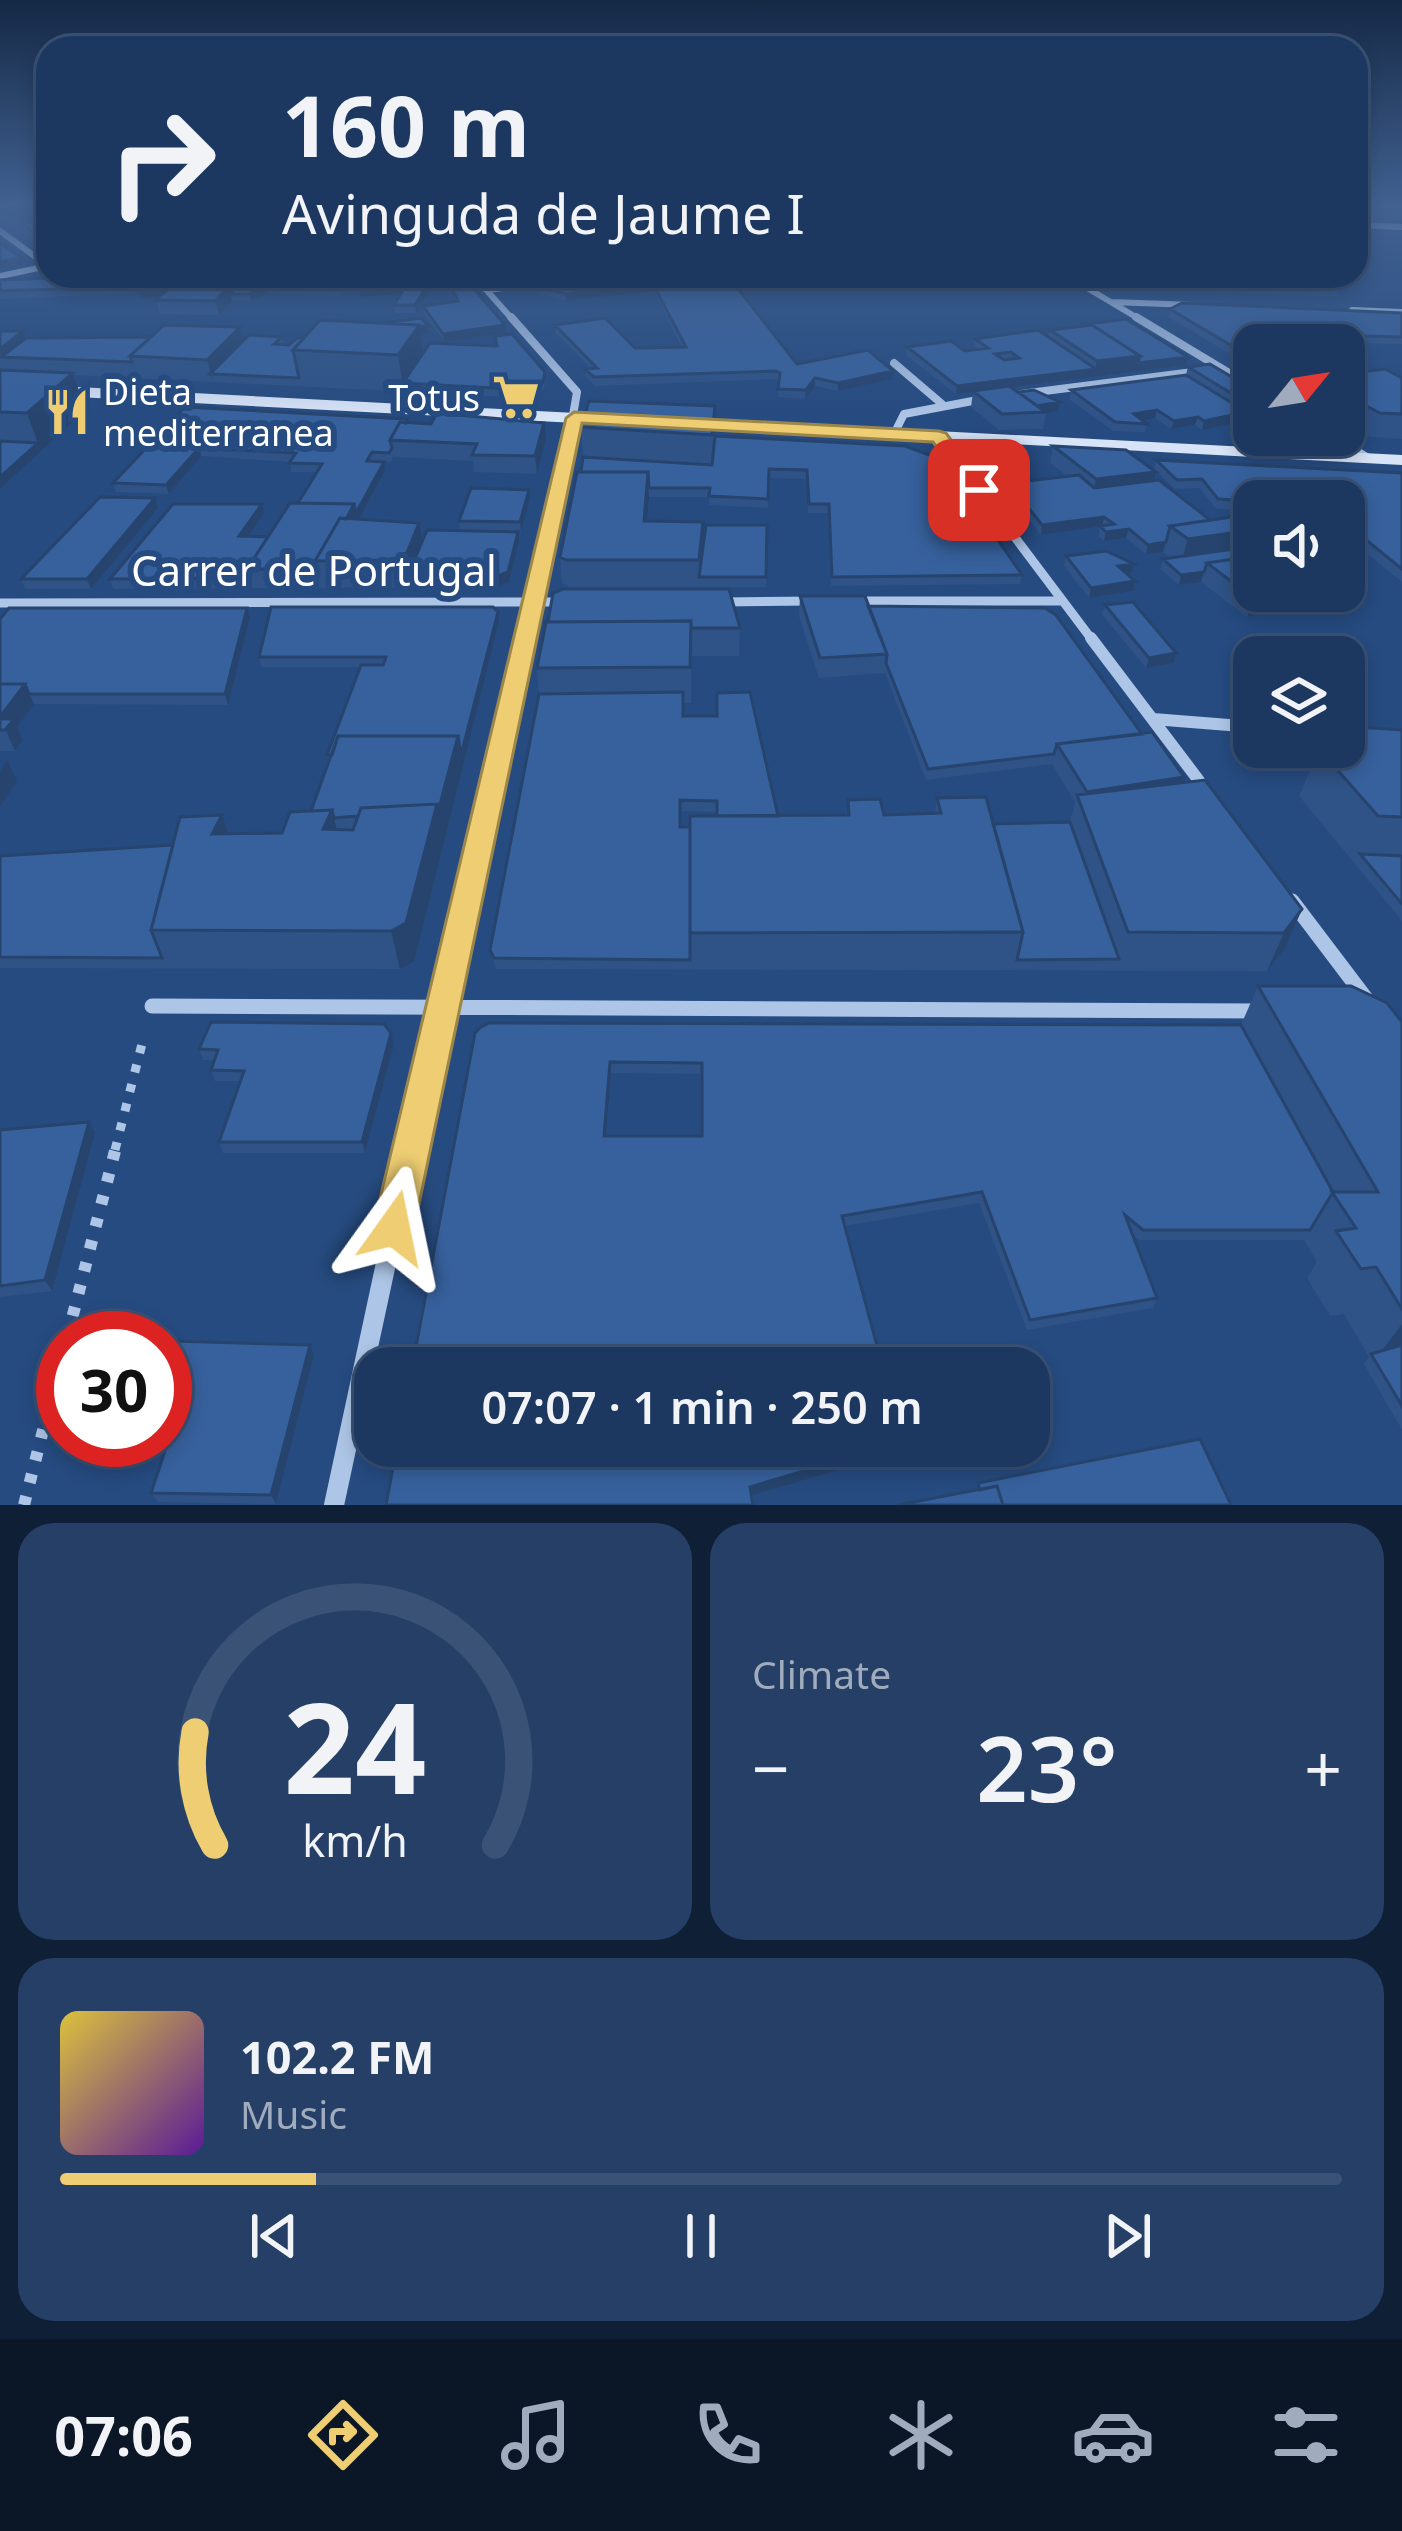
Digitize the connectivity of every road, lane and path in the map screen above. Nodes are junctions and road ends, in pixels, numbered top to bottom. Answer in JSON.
{"nodes":[{"id":1,"x":0,"y":279,"type":"edge"},
{"id":2,"x":36,"y":280,"type":"edge"},
{"id":3,"x":504,"y":288,"type":"edge"},
{"id":4,"x":1087,"y":288,"type":"edge"},
{"id":5,"x":486,"y":290,"type":"joint"},
{"id":6,"x":1111,"y":302,"type":"junction"},
{"id":7,"x":1214,"y":305,"type":"edge"},
{"id":8,"x":1331,"y":310,"type":"edge"},
{"id":9,"x":1402,"y":312,"type":"edge"},
{"id":10,"x":894,"y":363,"type":"dead end"},
{"id":11,"x":1193,"y":372,"type":"edge"},
{"id":12,"x":1233,"y":375,"type":"edge"},
{"id":13,"x":0,"y":388,"type":"edge"},
{"id":14,"x":1010,"y":395,"type":"edge"},
{"id":15,"x":987,"y":398,"type":"edge"},
{"id":16,"x":942,"y":404,"type":"junction"},
{"id":17,"x":574,"y":418,"type":"junction"},
{"id":18,"x":643,"y":421,"type":"edge"},
{"id":19,"x":666,"y":422,"type":"edge"},
{"id":20,"x":894,"y":434,"type":"junction"},
{"id":21,"x":939,"y":437,"type":"junction"},
{"id":22,"x":1365,"y":456,"type":"edge"},
{"id":23,"x":1368,"y":458,"type":"junction"},
{"id":24,"x":1402,"y":460,"type":"edge"},
{"id":25,"x":1061,"y":601,"type":"junction"},
{"id":26,"x":535,"y":602,"type":"junction"},
{"id":27,"x":584,"y":602,"type":"edge"},
{"id":28,"x":702,"y":602,"type":"edge"},
{"id":29,"x":820,"y":602,"type":"edge"},
{"id":30,"x":844,"y":602,"type":"edge"},
{"id":31,"x":0,"y":603,"type":"edge"},
{"id":32,"x":1153,"y":719,"type":"junction"},
{"id":33,"x":1233,"y":725,"type":"edge"},
{"id":34,"x":1222,"y":811,"type":"edge"},
{"id":35,"x":1278,"y":884,"type":"edge"},
{"id":36,"x":441,"y":1005,"type":"junction"},
{"id":37,"x":152,"y":1006,"type":"dead end"},
{"id":38,"x":1282,"y":1012,"type":"edge"},
{"id":39,"x":1353,"y":1012,"type":"edge"},
{"id":40,"x":146,"y":1029,"type":"dead end"},
{"id":41,"x":74,"y":1311,"type":"edge"},
{"id":42,"x":36,"y":1458,"type":"edge"},
{"id":43,"x":24,"y":1505,"type":"edge"},
{"id":44,"x":334,"y":1505,"type":"edge"}],
"edges":[{"from":1,"to":2,"type":"street"},
{"from":3,"to":5,"type":"street"},
{"from":4,"to":6,"type":"street"},
{"from":5,"to":17,"type":"street"},
{"from":6,"to":7,"type":"street"},
{"from":6,"to":12,"type":"street"},
{"from":8,"to":9,"type":"street"},
{"from":10,"to":16,"type":"street"},
{"from":11,"to":14,"type":"street"},
{"from":13,"to":17,"type":"street"},
{"from":15,"to":16,"type":"street"},
{"from":16,"to":20,"type":"street"},
{"from":17,"to":18,"type":"street"},
{"from":17,"to":26,"type":"street"},
{"from":19,"to":20,"type":"street"},
{"from":20,"to":21,"type":"street"},
{"from":21,"to":23,"type":"street"},
{"from":21,"to":25,"type":"street"},
{"from":22,"to":23,"type":"street"},
{"from":23,"to":24,"type":"street"},
{"from":25,"to":30,"type":"street"},
{"from":25,"to":32,"type":"street"},
{"from":26,"to":27,"type":"street","name":"Carrer de Portugal"},
{"from":26,"to":31,"type":"street","name":"Carrer de Portugal"},
{"from":26,"to":36,"type":"street"},
{"from":28,"to":29,"type":"street"},
{"from":32,"to":33,"type":"street"},
{"from":32,"to":34,"type":"street"},
{"from":35,"to":39,"type":"street"},
{"from":36,"to":37,"type":"street"},
{"from":36,"to":38,"type":"street"},
{"from":36,"to":44,"type":"street"},
{"from":40,"to":41,"type":"path"},
{"from":42,"to":43,"type":"path"}]}
